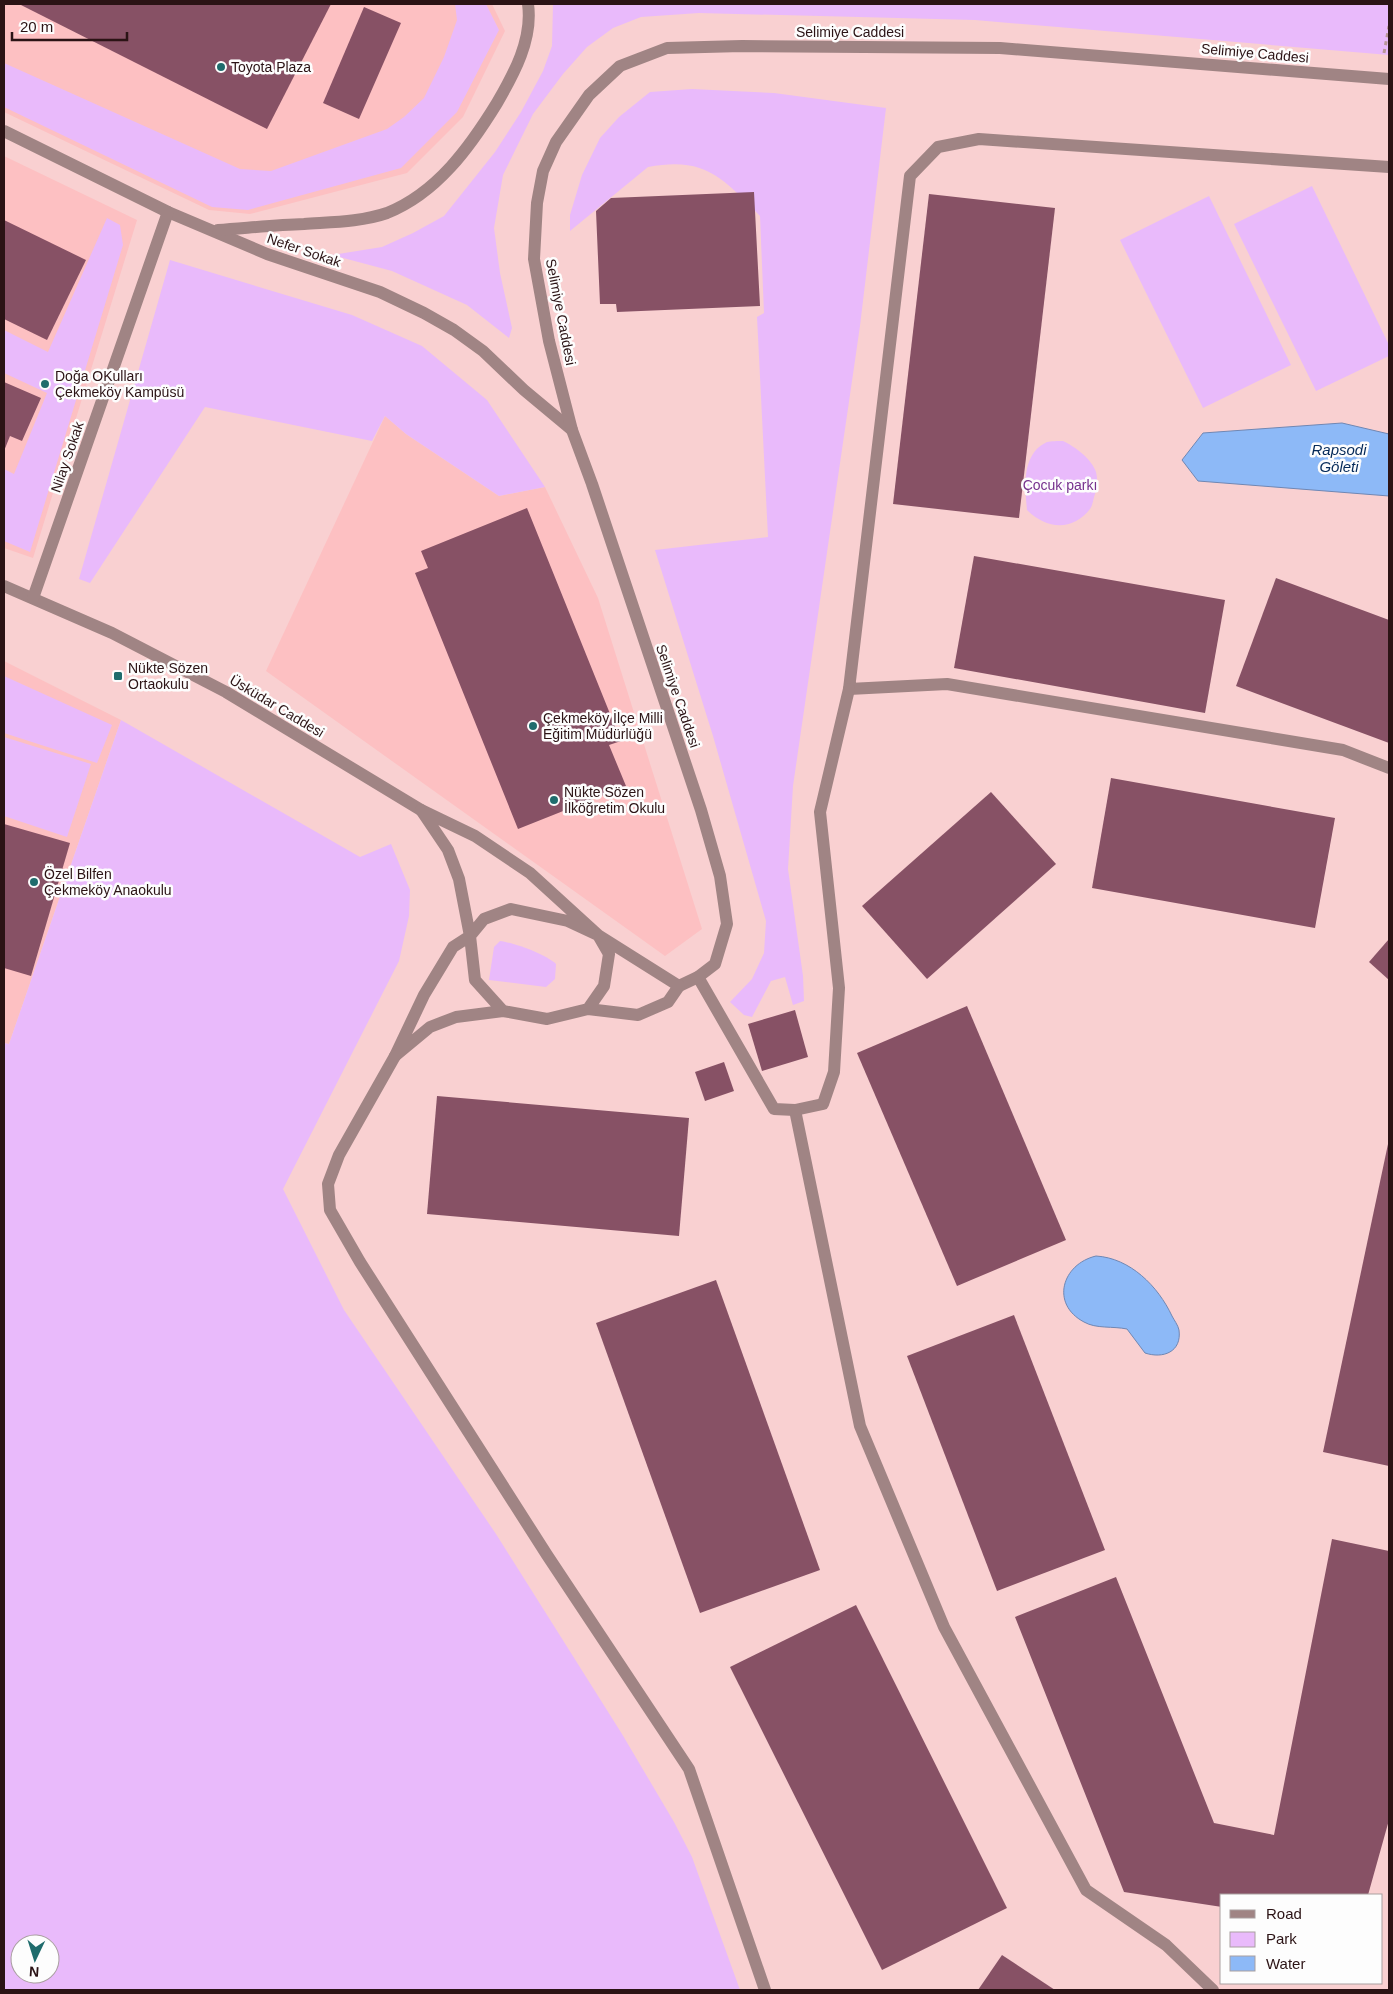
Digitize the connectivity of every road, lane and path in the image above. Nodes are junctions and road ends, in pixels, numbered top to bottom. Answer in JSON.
{"nodes":[{"id":1,"x":528,"y":4,"type":"edge"},
{"id":2,"x":1389,"y":78,"type":"edge"},
{"id":3,"x":4,"y":131,"type":"edge"},
{"id":4,"x":1389,"y":167,"type":"edge"},
{"id":5,"x":168,"y":212,"type":"junction"},
{"id":6,"x":215,"y":230,"type":"junction"},
{"id":7,"x":572,"y":430,"type":"junction"},
{"id":8,"x":4,"y":586,"type":"edge"},
{"id":9,"x":33,"y":598,"type":"junction"},
{"id":10,"x":849,"y":689,"type":"junction"},
{"id":11,"x":1389,"y":768,"type":"edge"},
{"id":12,"x":421,"y":810,"type":"junction"},
{"id":13,"x":470,"y":936,"type":"junction"},
{"id":14,"x":598,"y":936,"type":"junction"},
{"id":15,"x":698,"y":977,"type":"junction"},
{"id":16,"x":679,"y":986,"type":"junction"},
{"id":17,"x":588,"y":1009,"type":"junction"},
{"id":18,"x":503,"y":1010,"type":"junction"},
{"id":19,"x":395,"y":1056,"type":"junction"},
{"id":20,"x":795,"y":1110,"type":"junction"},
{"id":21,"x":766,"y":1990,"type":"edge"},
{"id":22,"x":1213,"y":1990,"type":"edge"}],
"edges":[{"from":1,"to":6,"type":"street"},
{"from":2,"to":7,"type":"street","name":"Selimiye Caddesi"},
{"from":3,"to":5,"type":"street","name":"Nefer Sokak"},
{"from":4,"to":10,"type":"street"},
{"from":5,"to":6,"type":"street","name":"Nefer Sokak"},
{"from":5,"to":9,"type":"street","name":"Nilay Sokak"},
{"from":6,"to":7,"type":"street","name":"Nefer Sokak"},
{"from":7,"to":15,"type":"street","name":"Selimiye Caddesi"},
{"from":8,"to":9,"type":"street","name":"Üsküdar Caddesi"},
{"from":9,"to":12,"type":"street","name":"Üsküdar Caddesi"},
{"from":10,"to":11,"type":"street"},
{"from":10,"to":20,"type":"street"},
{"from":12,"to":13,"type":"street"},
{"from":12,"to":14,"type":"street","name":"Üsküdar Caddesi"},
{"from":13,"to":14,"type":"street"},
{"from":13,"to":18,"type":"street"},
{"from":13,"to":19,"type":"street"},
{"from":14,"to":16,"type":"street"},
{"from":14,"to":17,"type":"street"},
{"from":15,"to":16,"type":"street","name":"Selimiye Caddesi"},
{"from":15,"to":20,"type":"street"},
{"from":16,"to":17,"type":"street"},
{"from":17,"to":18,"type":"street"},
{"from":18,"to":19,"type":"street"},
{"from":19,"to":21,"type":"street"},
{"from":20,"to":22,"type":"street"}]}
